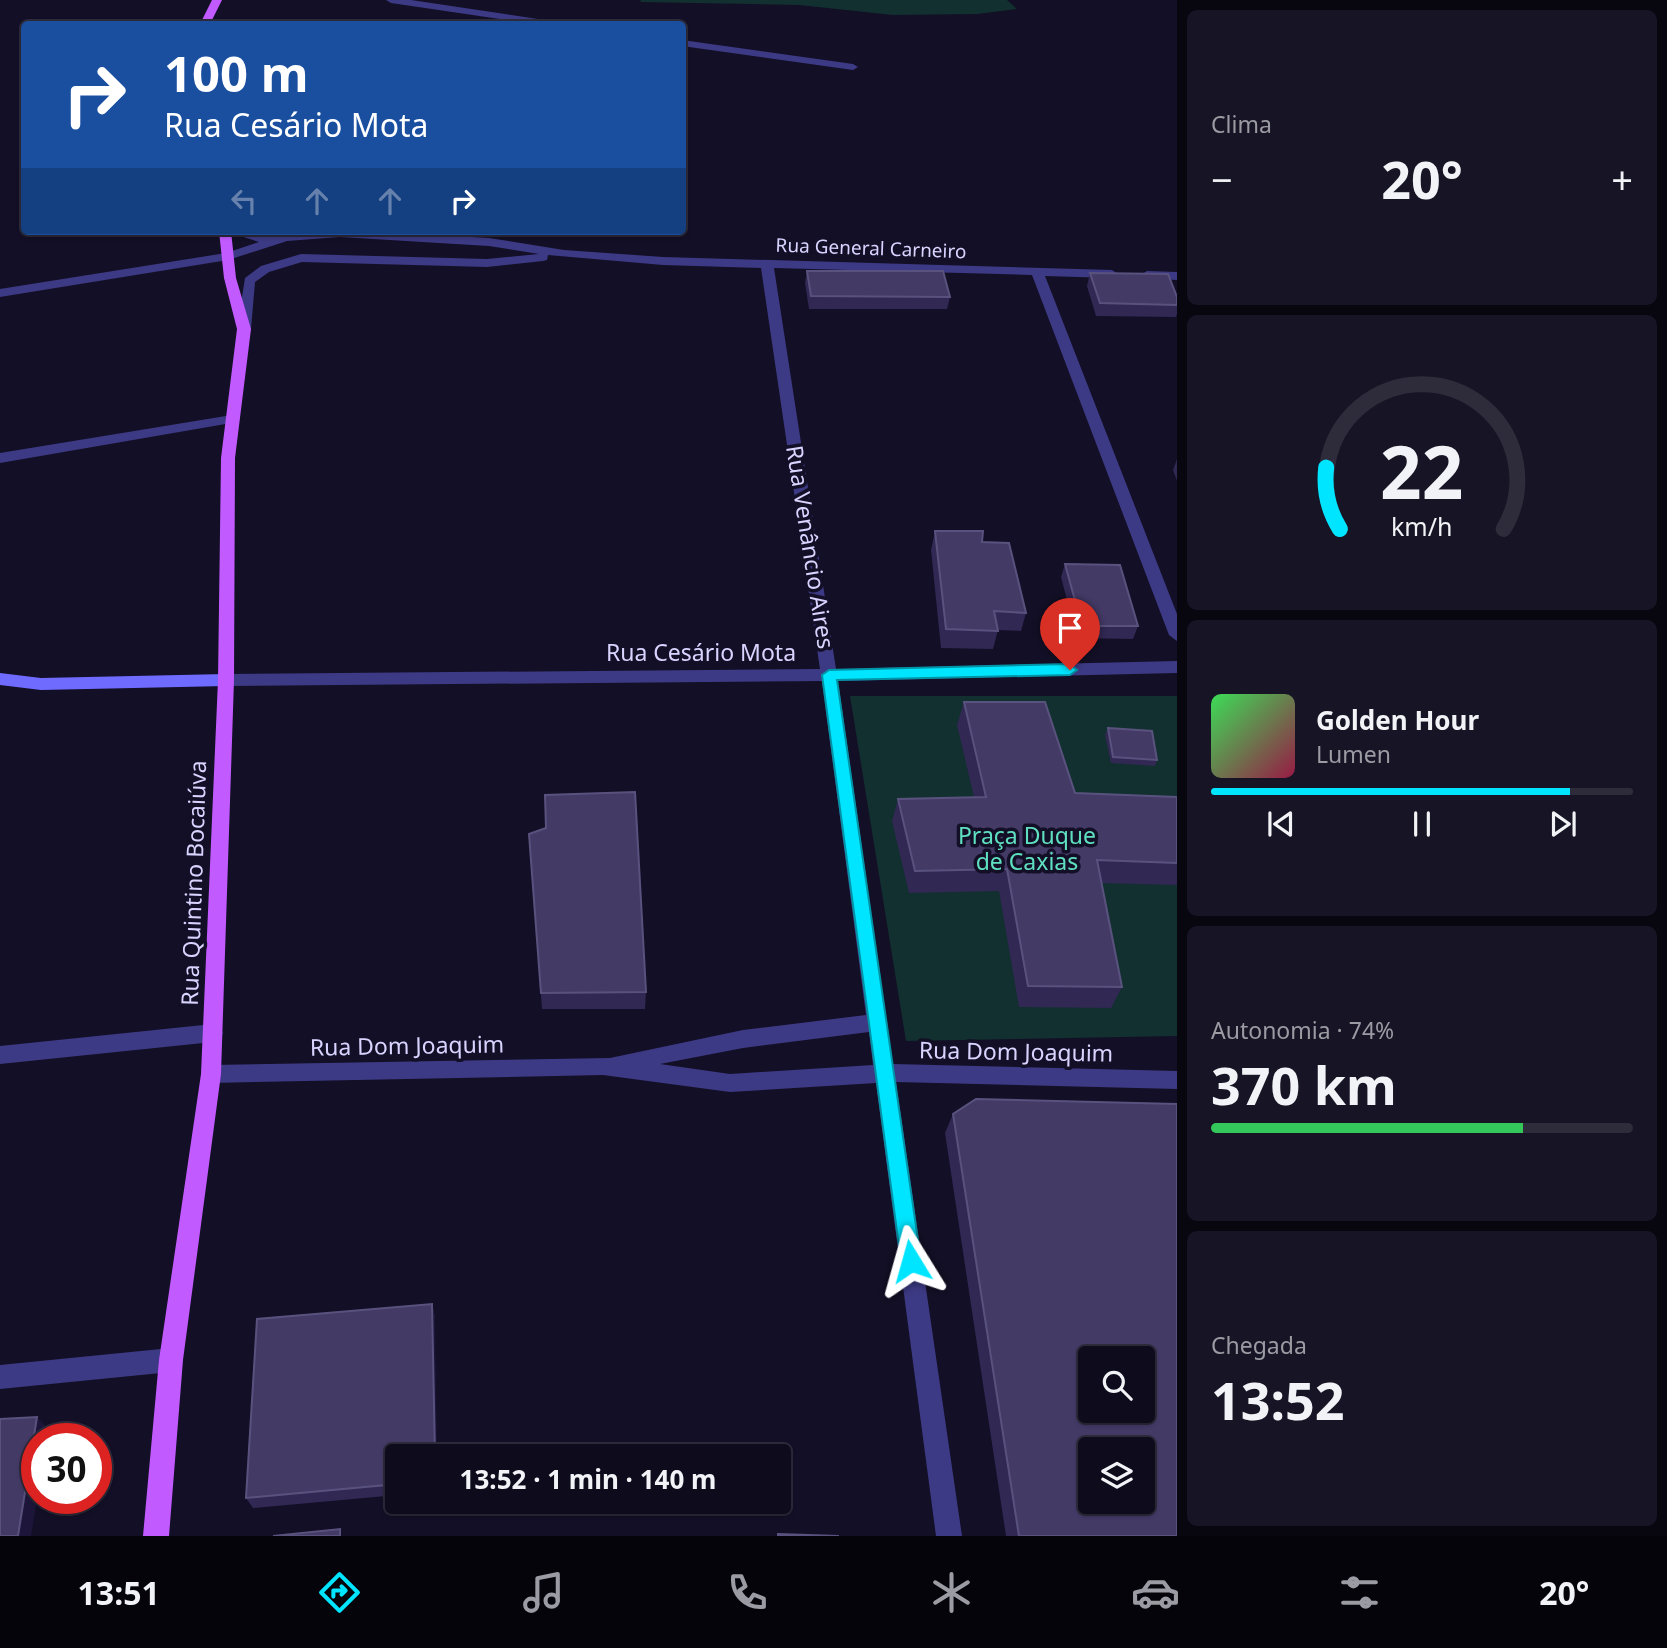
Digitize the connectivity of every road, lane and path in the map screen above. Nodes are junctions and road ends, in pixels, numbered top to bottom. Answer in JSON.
{"nodes":[{"id":1,"x":217,"y":0,"type":"edge"},
{"id":2,"x":391,"y":0,"type":"edge"},
{"id":3,"x":472,"y":0,"type":"edge"},
{"id":4,"x":463,"y":12,"type":"junction"},
{"id":5,"x":206,"y":21,"type":"edge"},
{"id":6,"x":455,"y":21,"type":"edge"},
{"id":7,"x":529,"y":21,"type":"edge"},
{"id":8,"x":686,"y":44,"type":"edge"},
{"id":9,"x":853,"y":67,"type":"dead end"},
{"id":10,"x":225,"y":235,"type":"edge"},
{"id":11,"x":246,"y":235,"type":"edge"},
{"id":12,"x":303,"y":235,"type":"edge"},
{"id":13,"x":373,"y":235,"type":"edge"},
{"id":14,"x":285,"y":236,"type":"edge"},
{"id":15,"x":564,"y":254,"type":"junction"},
{"id":16,"x":228,"y":256,"type":"junction"},
{"id":17,"x":767,"y":265,"type":"junction"},
{"id":18,"x":1037,"y":272,"type":"junction"},
{"id":19,"x":1177,"y":276,"type":"edge"},
{"id":20,"x":0,"y":293,"type":"edge"},
{"id":21,"x":244,"y":329,"type":"junction"},
{"id":22,"x":232,"y":419,"type":"junction"},
{"id":23,"x":0,"y":457,"type":"edge"},
{"id":24,"x":1177,"y":635,"type":"edge"},
{"id":25,"x":1177,"y":667,"type":"edge"},
{"id":26,"x":829,"y":675,"type":"junction"},
{"id":27,"x":0,"y":679,"type":"edge"},
{"id":28,"x":226,"y":680,"type":"junction"},
{"id":29,"x":878,"y":1021,"type":"junction"},
{"id":30,"x":213,"y":1033,"type":"junction"},
{"id":31,"x":0,"y":1055,"type":"edge"},
{"id":32,"x":603,"y":1066,"type":"junction"},
{"id":33,"x":885,"y":1073,"type":"junction"},
{"id":34,"x":211,"y":1074,"type":"junction"},
{"id":35,"x":1177,"y":1080,"type":"edge"},
{"id":36,"x":171,"y":1360,"type":"junction"},
{"id":37,"x":0,"y":1377,"type":"edge"},
{"id":38,"x":156,"y":1536,"type":"edge"},
{"id":39,"x":949,"y":1536,"type":"edge"}],
"edges":[{"from":1,"to":5,"type":"main road"},
{"from":2,"to":4,"type":"street"},
{"from":3,"to":4,"type":"street"},
{"from":4,"to":6,"type":"street"},
{"from":4,"to":7,"type":"street"},
{"from":8,"to":9,"type":"street"},
{"from":10,"to":16,"type":"main road","name":"Rua Quintino Bocaiúva"},
{"from":11,"to":14,"type":"street"},
{"from":12,"to":14,"type":"street","name":"Rua General Carneiro"},
{"from":13,"to":15,"type":"street","name":"Rua General Carneiro"},
{"from":14,"to":16,"type":"street","name":"Rua General Carneiro"},
{"from":15,"to":17,"type":"street","name":"Rua General Carneiro"},
{"from":15,"to":21,"type":"street","name":"Rua General Carneiro"},
{"from":16,"to":20,"type":"street","name":"Rua General Carneiro"},
{"from":16,"to":21,"type":"main road","name":"Rua Quintino Bocaiúva"},
{"from":17,"to":18,"type":"street","name":"Rua General Carneiro"},
{"from":17,"to":26,"type":"street","name":"Rua Venâncio Aires"},
{"from":18,"to":19,"type":"street","name":"Rua General Carneiro"},
{"from":18,"to":24,"type":"street"},
{"from":21,"to":22,"type":"main road","name":"Rua Quintino Bocaiúva"},
{"from":22,"to":23,"type":"street"},
{"from":22,"to":28,"type":"main road","name":"Rua Quintino Bocaiúva"},
{"from":25,"to":26,"type":"street","name":"Rua Cesário Mota"},
{"from":26,"to":28,"type":"street","name":"Rua Cesário Mota"},
{"from":26,"to":29,"type":"street","name":"Rua Venâncio Aires"},
{"from":27,"to":28,"type":"main road"},
{"from":28,"to":30,"type":"main road","name":"Rua Quintino Bocaiúva"},
{"from":29,"to":32,"type":"street","name":"Rua Dom Joaquim"},
{"from":29,"to":33,"type":"street","name":"Rua Venâncio Aires"},
{"from":30,"to":31,"type":"street"},
{"from":30,"to":34,"type":"main road","name":"Rua Quintino Bocaiúva"},
{"from":32,"to":33,"type":"street","name":"Rua Dom Joaquim"},
{"from":32,"to":34,"type":"street","name":"Rua Dom Joaquim"},
{"from":33,"to":35,"type":"street","name":"Rua Dom Joaquim"},
{"from":33,"to":39,"type":"street","name":"Rua Venâncio Aires"},
{"from":34,"to":36,"type":"main road","name":"Rua Quintino Bocaiúva"},
{"from":36,"to":37,"type":"street"},
{"from":36,"to":38,"type":"main road","name":"Rua Quintino Bocaiúva"}]}
